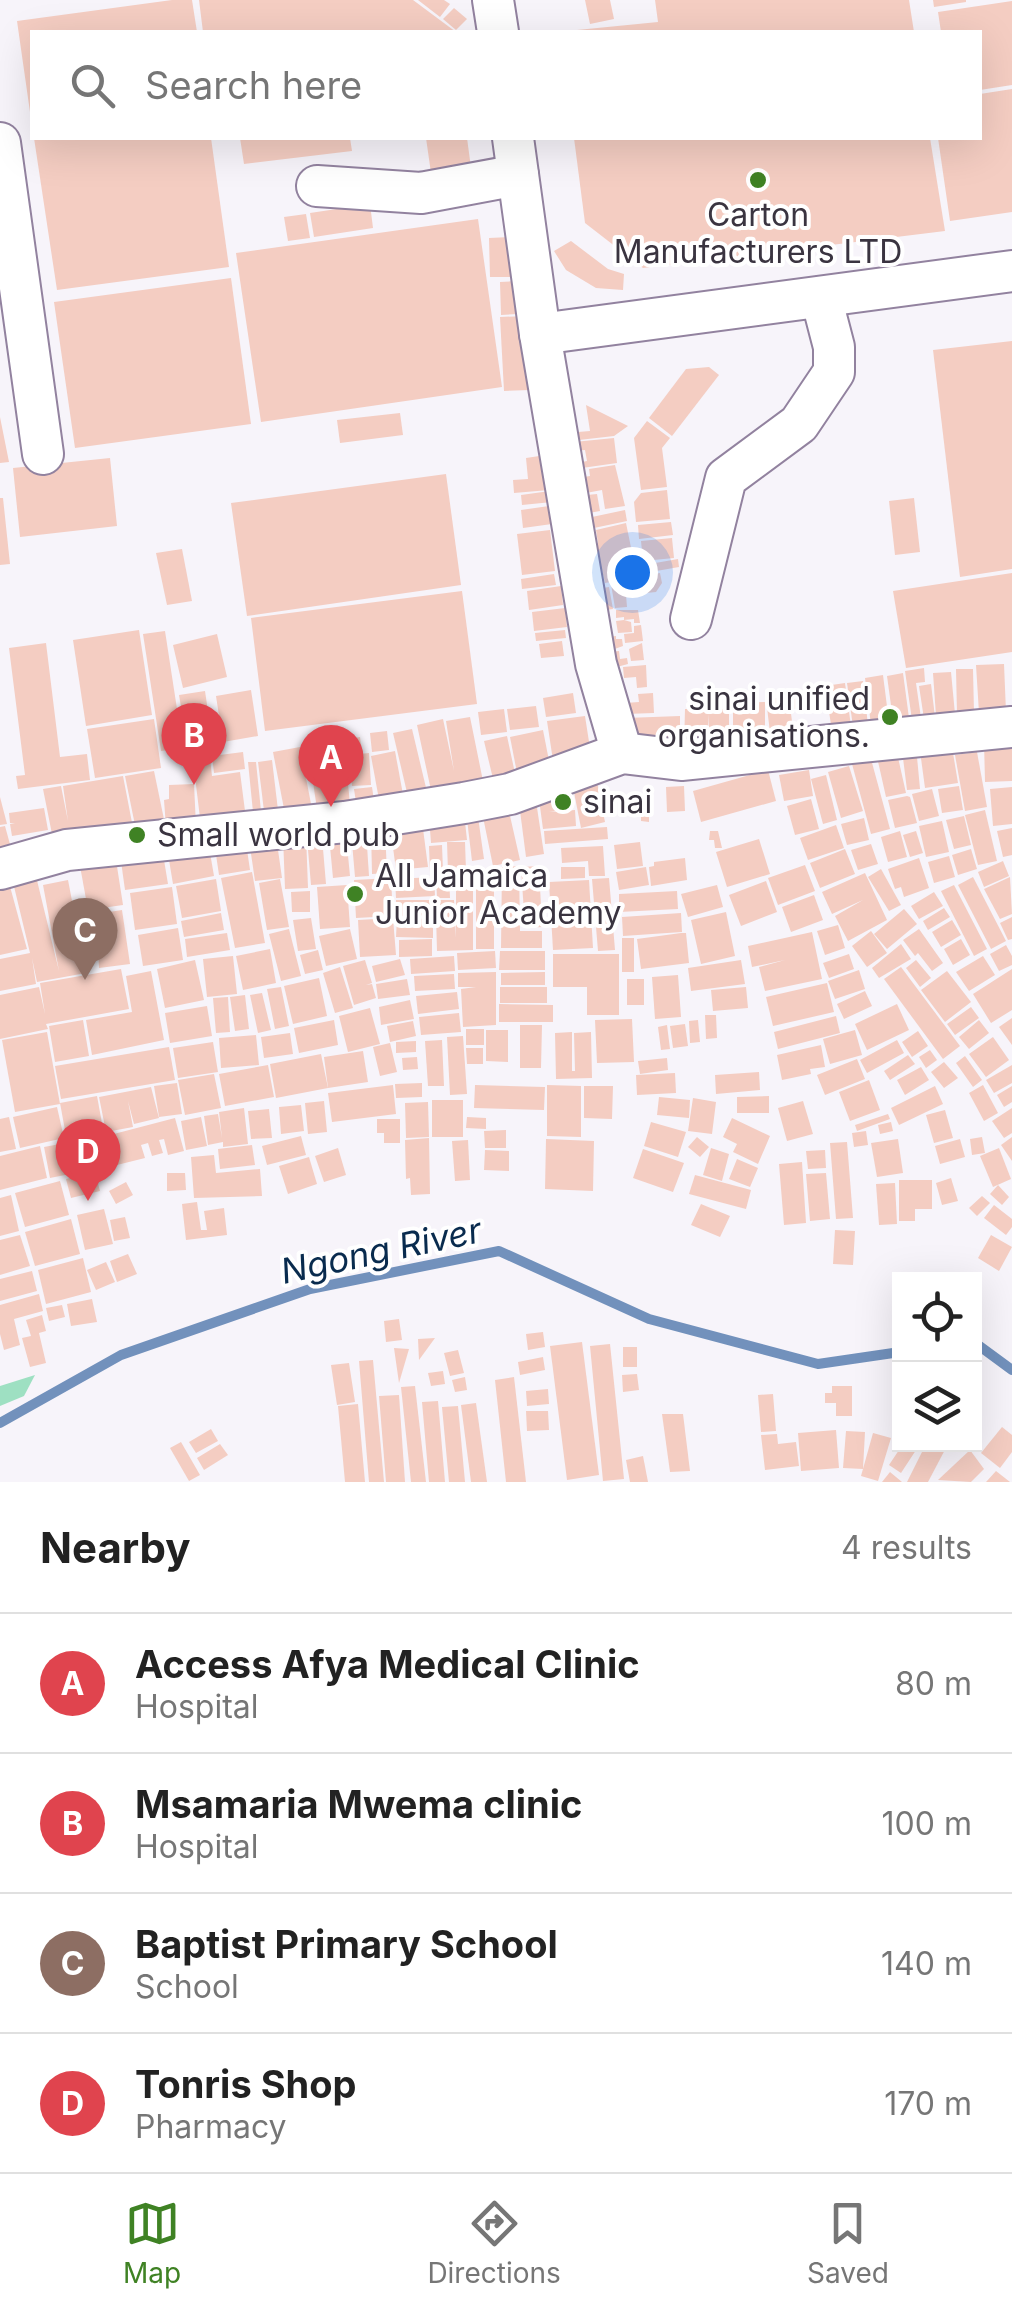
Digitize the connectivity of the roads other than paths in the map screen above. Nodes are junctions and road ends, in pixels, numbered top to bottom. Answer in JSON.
{"nodes":[{"id":1,"x":493,"y":0,"type":"edge"},
{"id":2,"x":498,"y":30,"type":"edge"},
{"id":3,"x":0,"y":142,"type":"edge"},
{"id":4,"x":516,"y":156,"type":"edge"},
{"id":5,"x":317,"y":186,"type":"dead end"},
{"id":6,"x":1012,"y":271,"type":"edge"},
{"id":7,"x":821,"y":297,"type":"junction"},
{"id":8,"x":540,"y":334,"type":"junction"},
{"id":9,"x":43,"y":454,"type":"dead end"},
{"id":10,"x":692,"y":619,"type":"dead end"},
{"id":11,"x":1012,"y":727,"type":"edge"},
{"id":12,"x":622,"y":754,"type":"junction"},
{"id":13,"x":0,"y":869,"type":"edge"}],
"edges":[{"from":1,"to":2,"type":"street"},
{"from":3,"to":9,"type":"street"},
{"from":4,"to":5,"type":"street"},
{"from":4,"to":8,"type":"street"},
{"from":6,"to":7,"type":"street"},
{"from":7,"to":8,"type":"street"},
{"from":7,"to":10,"type":"street"},
{"from":8,"to":12,"type":"street"},
{"from":11,"to":12,"type":"street"},
{"from":12,"to":13,"type":"street"}]}
